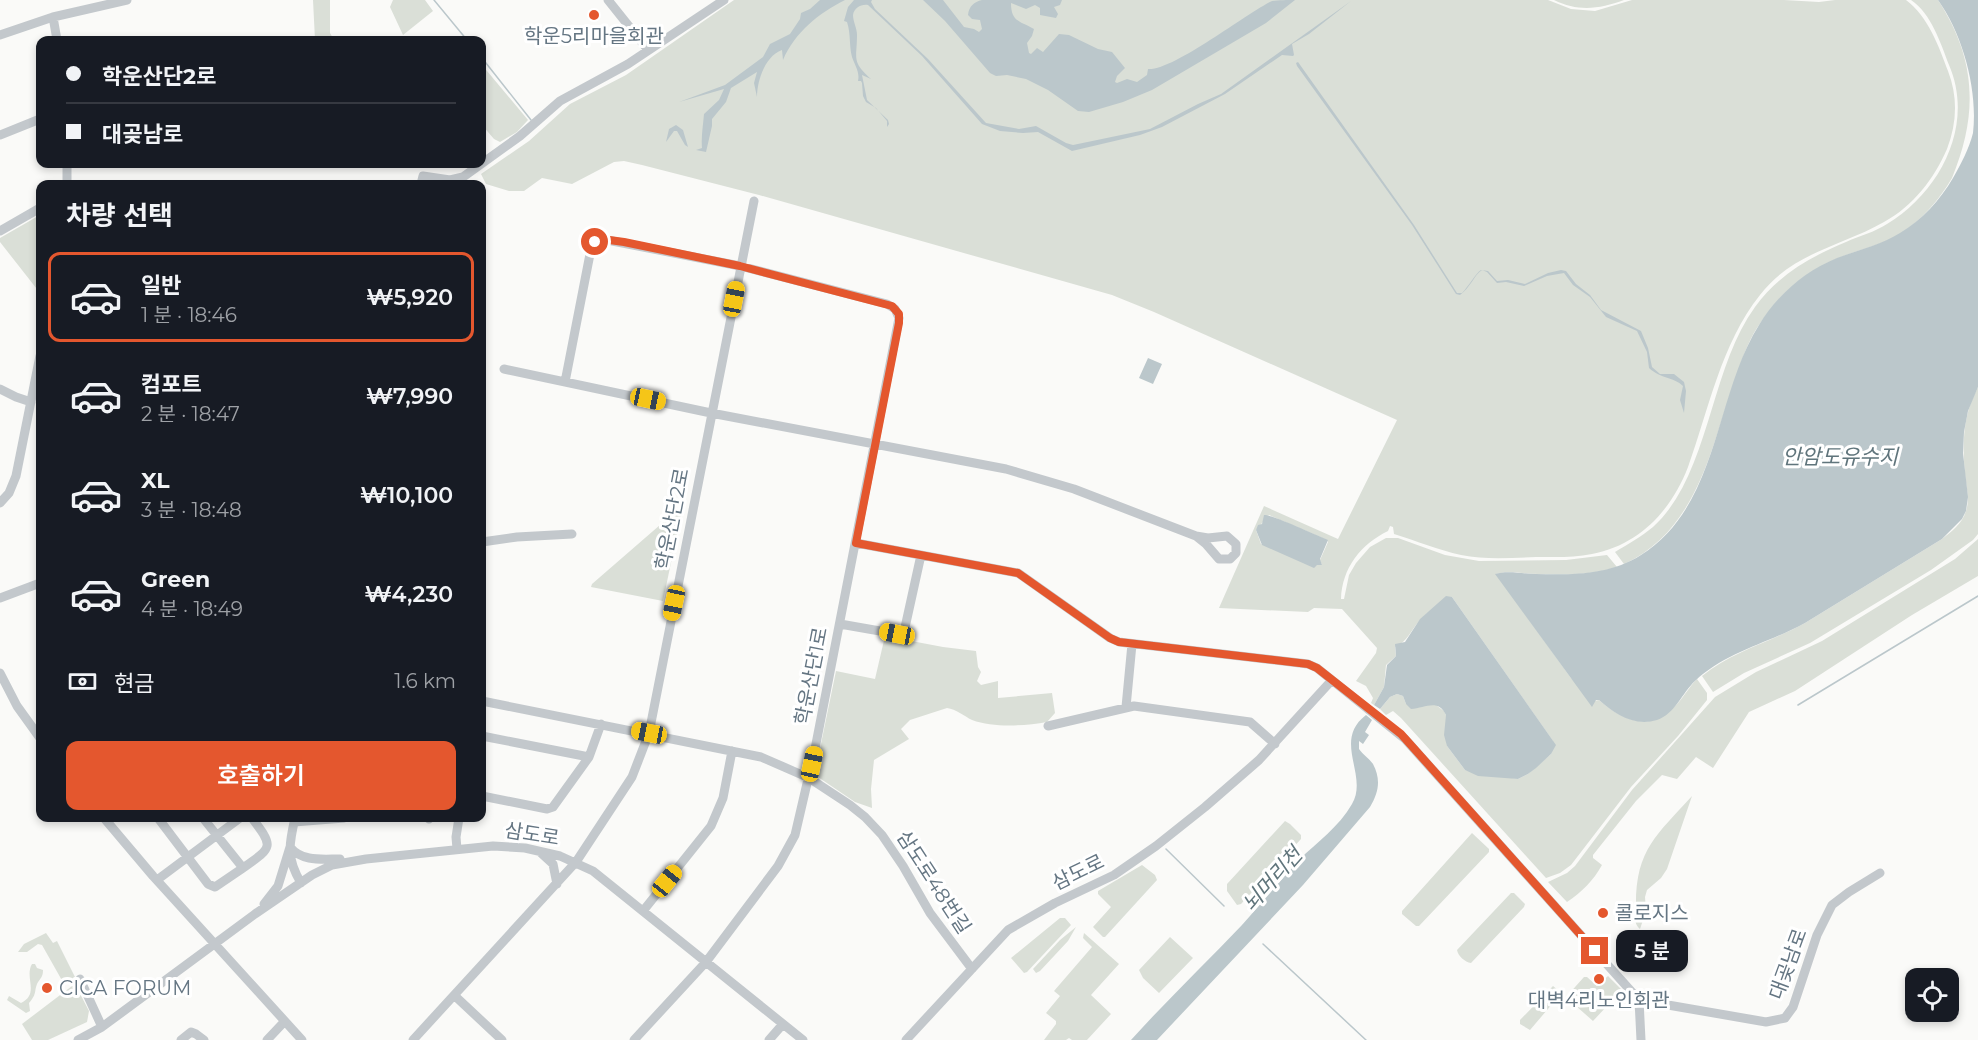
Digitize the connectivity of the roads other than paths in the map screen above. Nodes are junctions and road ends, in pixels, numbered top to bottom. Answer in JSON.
{"nodes":[{"id":1,"x":127,"y":0,"type":"edge"},
{"id":2,"x":608,"y":0,"type":"edge"},
{"id":3,"x":724,"y":0,"type":"edge"},
{"id":4,"x":53,"y":17,"type":"junction"},
{"id":5,"x":0,"y":35,"type":"edge"},
{"id":6,"x":56,"y":36,"type":"edge"},
{"id":7,"x":648,"y":50,"type":"junction"},
{"id":8,"x":36,"y":121,"type":"edge"},
{"id":9,"x":0,"y":135,"type":"edge"},
{"id":10,"x":486,"y":160,"type":"edge"},
{"id":11,"x":476,"y":168,"type":"edge"},
{"id":12,"x":422,"y":180,"type":"edge"},
{"id":13,"x":450,"y":180,"type":"edge"},
{"id":14,"x":450,"y":180,"type":"edge"},
{"id":15,"x":754,"y":201,"type":"dead end"},
{"id":16,"x":36,"y":210,"type":"edge"},
{"id":17,"x":0,"y":231,"type":"edge"},
{"id":18,"x":740,"y":266,"type":"junction"},
{"id":19,"x":504,"y":369,"type":"dead end"},
{"id":20,"x":36,"y":376,"type":"edge"},
{"id":21,"x":565,"y":382,"type":"junction"},
{"id":22,"x":0,"y":389,"type":"edge"},
{"id":23,"x":31,"y":402,"type":"junction"},
{"id":24,"x":711,"y":413,"type":"junction"},
{"id":25,"x":876,"y":443,"type":"junction"},
{"id":26,"x":0,"y":503,"type":"edge"},
{"id":27,"x":572,"y":534,"type":"dead end"},
{"id":28,"x":1196,"y":536,"type":"dead end"},
{"id":29,"x":486,"y":541,"type":"edge"},
{"id":30,"x":856,"y":543,"type":"junction"},
{"id":31,"x":921,"y":555,"type":"junction"},
{"id":32,"x":36,"y":584,"type":"edge"},
{"id":33,"x":0,"y":598,"type":"edge"},
{"id":34,"x":840,"y":624,"type":"junction"},
{"id":35,"x":1132,"y":644,"type":"junction"},
{"id":36,"x":0,"y":673,"type":"edge"},
{"id":37,"x":1332,"y":680,"type":"junction"},
{"id":38,"x":486,"y":702,"type":"edge"},
{"id":39,"x":1126,"y":706,"type":"junction"},
{"id":40,"x":601,"y":724,"type":"junction"},
{"id":41,"x":1048,"y":726,"type":"dead end"},
{"id":42,"x":36,"y":732,"type":"edge"},
{"id":43,"x":649,"y":733,"type":"junction"},
{"id":44,"x":486,"y":737,"type":"edge"},
{"id":45,"x":1275,"y":744,"type":"junction"},
{"id":46,"x":732,"y":751,"type":"junction"},
{"id":47,"x":589,"y":757,"type":"junction"},
{"id":48,"x":809,"y":778,"type":"junction"},
{"id":49,"x":486,"y":797,"type":"edge"},
{"id":50,"x":109,"y":822,"type":"edge"},
{"id":51,"x":161,"y":822,"type":"edge"},
{"id":52,"x":206,"y":822,"type":"edge"},
{"id":53,"x":235,"y":822,"type":"edge"},
{"id":54,"x":255,"y":822,"type":"edge"},
{"id":55,"x":295,"y":822,"type":"edge"},
{"id":56,"x":458,"y":822,"type":"edge"},
{"id":57,"x":217,"y":835,"type":"junction"},
{"id":58,"x":290,"y":847,"type":"junction"},
{"id":59,"x":457,"y":849,"type":"junction"},
{"id":60,"x":536,"y":850,"type":"junction"},
{"id":61,"x":188,"y":856,"type":"junction"},
{"id":62,"x":366,"y":859,"type":"junction"},
{"id":63,"x":576,"y":862,"type":"junction"},
{"id":64,"x":243,"y":868,"type":"junction"},
{"id":65,"x":1880,"y":873,"type":"dead end"},
{"id":66,"x":157,"y":880,"type":"junction"},
{"id":67,"x":301,"y":883,"type":"junction"},
{"id":68,"x":557,"y":884,"type":"junction"},
{"id":69,"x":644,"y":911,"type":"junction"},
{"id":70,"x":255,"y":914,"type":"junction"},
{"id":71,"x":216,"y":945,"type":"junction"},
{"id":72,"x":706,"y":962,"type":"junction"},
{"id":73,"x":972,"y":969,"type":"junction"},
{"id":74,"x":80,"y":979,"type":"dead end"},
{"id":75,"x":455,"y":996,"type":"junction"},
{"id":76,"x":1639,"y":1000,"type":"junction"},
{"id":77,"x":284,"y":1022,"type":"junction"},
{"id":78,"x":783,"y":1024,"type":"junction"},
{"id":79,"x":102,"y":1027,"type":"junction"},
{"id":80,"x":78,"y":1040,"type":"edge"},
{"id":81,"x":181,"y":1040,"type":"edge"},
{"id":82,"x":204,"y":1040,"type":"edge"},
{"id":83,"x":267,"y":1040,"type":"edge"},
{"id":84,"x":302,"y":1040,"type":"edge"},
{"id":85,"x":413,"y":1040,"type":"edge"},
{"id":86,"x":502,"y":1040,"type":"edge"},
{"id":87,"x":634,"y":1040,"type":"edge"},
{"id":88,"x":769,"y":1040,"type":"edge"},
{"id":89,"x":803,"y":1040,"type":"edge"},
{"id":90,"x":906,"y":1040,"type":"edge"},
{"id":91,"x":1641,"y":1040,"type":"edge"}],
"edges":[{"from":1,"to":4,"type":"street"},
{"from":2,"to":7,"type":"street"},
{"from":3,"to":7,"type":"street"},
{"from":4,"to":5,"type":"street"},
{"from":4,"to":6,"type":"street"},
{"from":7,"to":10,"type":"street"},
{"from":8,"to":9,"type":"street"},
{"from":11,"to":14,"type":"street"},
{"from":12,"to":13,"type":"street"},
{"from":15,"to":18,"type":"street","name":"학운산단2로"},
{"from":16,"to":17,"type":"street"},
{"from":18,"to":21,"type":"street"},
{"from":18,"to":24,"type":"street","name":"학운산단2로"},
{"from":18,"to":25,"type":"street","name":"학운산단1로"},
{"from":19,"to":21,"type":"street"},
{"from":20,"to":23,"type":"street"},
{"from":21,"to":24,"type":"street"},
{"from":22,"to":23,"type":"street"},
{"from":23,"to":26,"type":"street"},
{"from":24,"to":25,"type":"street"},
{"from":24,"to":43,"type":"street","name":"학운산단2로"},
{"from":25,"to":28,"type":"street"},
{"from":25,"to":30,"type":"street","name":"학운산단1로"},
{"from":27,"to":29,"type":"street"},
{"from":30,"to":31,"type":"street"},
{"from":30,"to":34,"type":"street","name":"학운산단1로"},
{"from":31,"to":34,"type":"street"},
{"from":31,"to":35,"type":"street"},
{"from":32,"to":33,"type":"street"},
{"from":34,"to":48,"type":"street","name":"학운산단1로"},
{"from":35,"to":37,"type":"street"},
{"from":35,"to":39,"type":"street"},
{"from":36,"to":42,"type":"street"},
{"from":37,"to":45,"type":"street","name":"삼도로"},
{"from":37,"to":76,"type":"street"},
{"from":38,"to":40,"type":"street","name":"삼도로48번길"},
{"from":39,"to":41,"type":"street"},
{"from":39,"to":45,"type":"street"},
{"from":40,"to":43,"type":"street","name":"삼도로48번길"},
{"from":40,"to":47,"type":"street"},
{"from":43,"to":46,"type":"street","name":"삼도로48번길"},
{"from":43,"to":63,"type":"street","name":"학운산단2로"},
{"from":44,"to":47,"type":"street"},
{"from":45,"to":73,"type":"street","name":"삼도로"},
{"from":46,"to":48,"type":"street","name":"삼도로48번길"},
{"from":46,"to":69,"type":"street"},
{"from":47,"to":49,"type":"street"},
{"from":48,"to":72,"type":"street","name":"학운산단1로"},
{"from":48,"to":73,"type":"street","name":"삼도로48번길"},
{"from":50,"to":66,"type":"street"},
{"from":51,"to":61,"type":"street"},
{"from":52,"to":57,"type":"street"},
{"from":53,"to":57,"type":"street"},
{"from":54,"to":64,"type":"street"},
{"from":55,"to":58,"type":"street"},
{"from":56,"to":59,"type":"street"},
{"from":57,"to":61,"type":"street"},
{"from":57,"to":64,"type":"street"},
{"from":58,"to":62,"type":"street"},
{"from":58,"to":67,"type":"street"},
{"from":58,"to":70,"type":"street"},
{"from":59,"to":60,"type":"street","name":"삼도로"},
{"from":59,"to":62,"type":"street","name":"삼도로"},
{"from":60,"to":63,"type":"street","name":"삼도로"},
{"from":60,"to":68,"type":"street"},
{"from":61,"to":64,"type":"street"},
{"from":61,"to":66,"type":"street"},
{"from":62,"to":67,"type":"street","name":"삼도로"},
{"from":63,"to":68,"type":"street","name":"학운산단2로"},
{"from":63,"to":69,"type":"street","name":"삼도로"},
{"from":65,"to":76,"type":"street","name":"대곶남로"},
{"from":66,"to":71,"type":"street"},
{"from":67,"to":70,"type":"street","name":"삼도로"},
{"from":68,"to":75,"type":"street","name":"학운산단2로"},
{"from":69,"to":72,"type":"street","name":"삼도로"},
{"from":70,"to":71,"type":"street","name":"삼도로"},
{"from":71,"to":77,"type":"street"},
{"from":71,"to":79,"type":"street","name":"삼도로"},
{"from":72,"to":78,"type":"street","name":"삼도로"},
{"from":72,"to":87,"type":"street","name":"학운산단1로"},
{"from":73,"to":90,"type":"street","name":"삼도로"},
{"from":74,"to":79,"type":"street"},
{"from":75,"to":85,"type":"street","name":"학운산단2로"},
{"from":75,"to":86,"type":"street"},
{"from":76,"to":91,"type":"street"},
{"from":77,"to":83,"type":"street"},
{"from":77,"to":84,"type":"street"},
{"from":78,"to":88,"type":"street"},
{"from":78,"to":89,"type":"street","name":"삼도로"},
{"from":79,"to":80,"type":"street","name":"삼도로"},
{"from":81,"to":82,"type":"street"}]}
